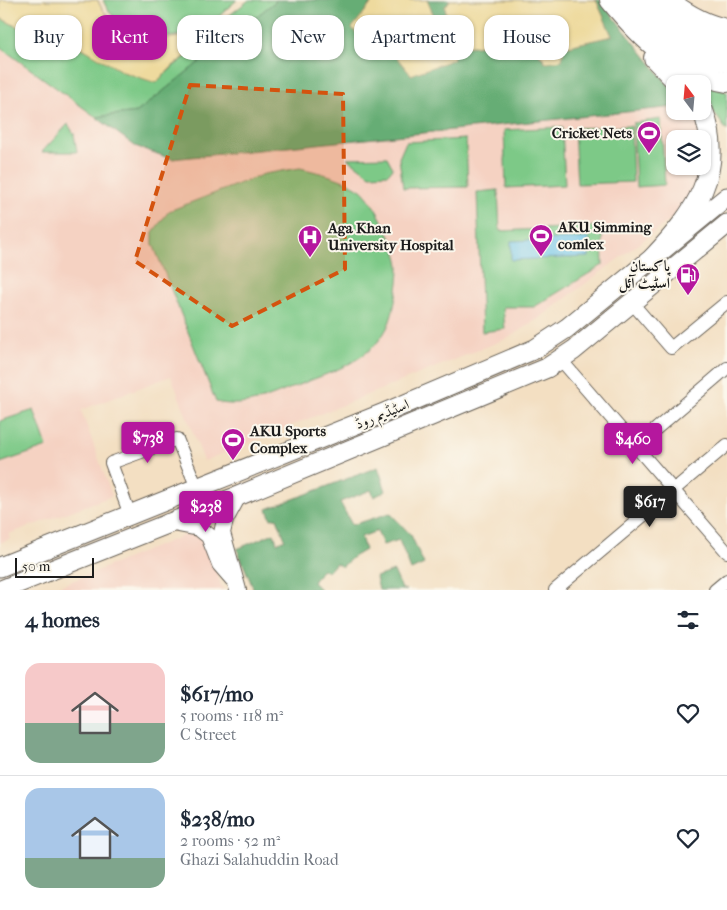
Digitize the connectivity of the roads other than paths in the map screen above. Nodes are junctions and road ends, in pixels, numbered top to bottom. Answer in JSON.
{"nodes":[{"id":1,"x":610,"y":0,"type":"edge"},
{"id":2,"x":630,"y":0,"type":"edge"},
{"id":3,"x":648,"y":0,"type":"edge"},
{"id":4,"x":668,"y":0,"type":"edge"},
{"id":5,"x":634,"y":29,"type":"junction"},
{"id":6,"x":727,"y":29,"type":"edge"},
{"id":7,"x":727,"y":48,"type":"edge"},
{"id":8,"x":727,"y":62,"type":"edge"},
{"id":9,"x":670,"y":75,"type":"edge"},
{"id":10,"x":727,"y":82,"type":"edge"},
{"id":11,"x":711,"y":118,"type":"edge"},
{"id":12,"x":727,"y":197,"type":"edge"},
{"id":13,"x":727,"y":224,"type":"edge"},
{"id":14,"x":653,"y":258,"type":"junction"},
{"id":15,"x":727,"y":302,"type":"edge"},
{"id":16,"x":632,"y":303,"type":"junction"},
{"id":17,"x":560,"y":360,"type":"junction"},
{"id":18,"x":727,"y":368,"type":"edge"},
{"id":19,"x":727,"y":445,"type":"edge"},
{"id":20,"x":635,"y":447,"type":"junction"},
{"id":21,"x":198,"y":488,"type":"junction"},
{"id":22,"x":674,"y":491,"type":"junction"},
{"id":23,"x":238,"y":496,"type":"junction"},
{"id":24,"x":130,"y":515,"type":"junction"},
{"id":25,"x":168,"y":522,"type":"junction"},
{"id":26,"x":727,"y":552,"type":"edge"},
{"id":27,"x":0,"y":567,"type":"edge"},
{"id":28,"x":727,"y":580,"type":"edge"},
{"id":29,"x":236,"y":584,"type":"edge"},
{"id":30,"x":1,"y":590,"type":"edge"},
{"id":31,"x":555,"y":590,"type":"edge"},
{"id":32,"x":715,"y":590,"type":"edge"}],
"edges":[{"from":1,"to":5,"type":"highway"},
{"from":2,"to":8,"type":"highway"},
{"from":3,"to":7,"type":"highway"},
{"from":4,"to":6,"type":"highway"},
{"from":5,"to":9,"type":"highway"},
{"from":5,"to":10,"type":"highway"},
{"from":11,"to":14,"type":"highway"},
{"from":12,"to":14,"type":"main road","name":"اسٹیڈیم روڈ"},
{"from":13,"to":16,"type":"main road","name":"اسٹیڈیم روڈ"},
{"from":14,"to":21,"type":"main road","name":"اسٹیڈیم روڈ"},
{"from":15,"to":16,"type":"street"},
{"from":16,"to":17,"type":"main road","name":"اسٹیڈیم روڈ"},
{"from":17,"to":20,"type":"street"},
{"from":17,"to":23,"type":"main road","name":"اسٹیڈیم روڈ"},
{"from":18,"to":20,"type":"street"},
{"from":19,"to":22,"type":"street"},
{"from":20,"to":22,"type":"street"},
{"from":21,"to":24,"type":"main road","name":"اسٹیڈیم روڈ"},
{"from":21,"to":24,"type":"street"},
{"from":22,"to":26,"type":"street"},
{"from":22,"to":31,"type":"street"},
{"from":23,"to":25,"type":"main road","name":"اسٹیڈیم روڈ"},
{"from":23,"to":29,"type":"main road"},
{"from":24,"to":27,"type":"main road","name":"اسٹیڈیم روڈ"},
{"from":25,"to":29,"type":"main road"},
{"from":25,"to":30,"type":"main road","name":"اسٹیڈیم روڈ"},
{"from":28,"to":32,"type":"street"}]}
